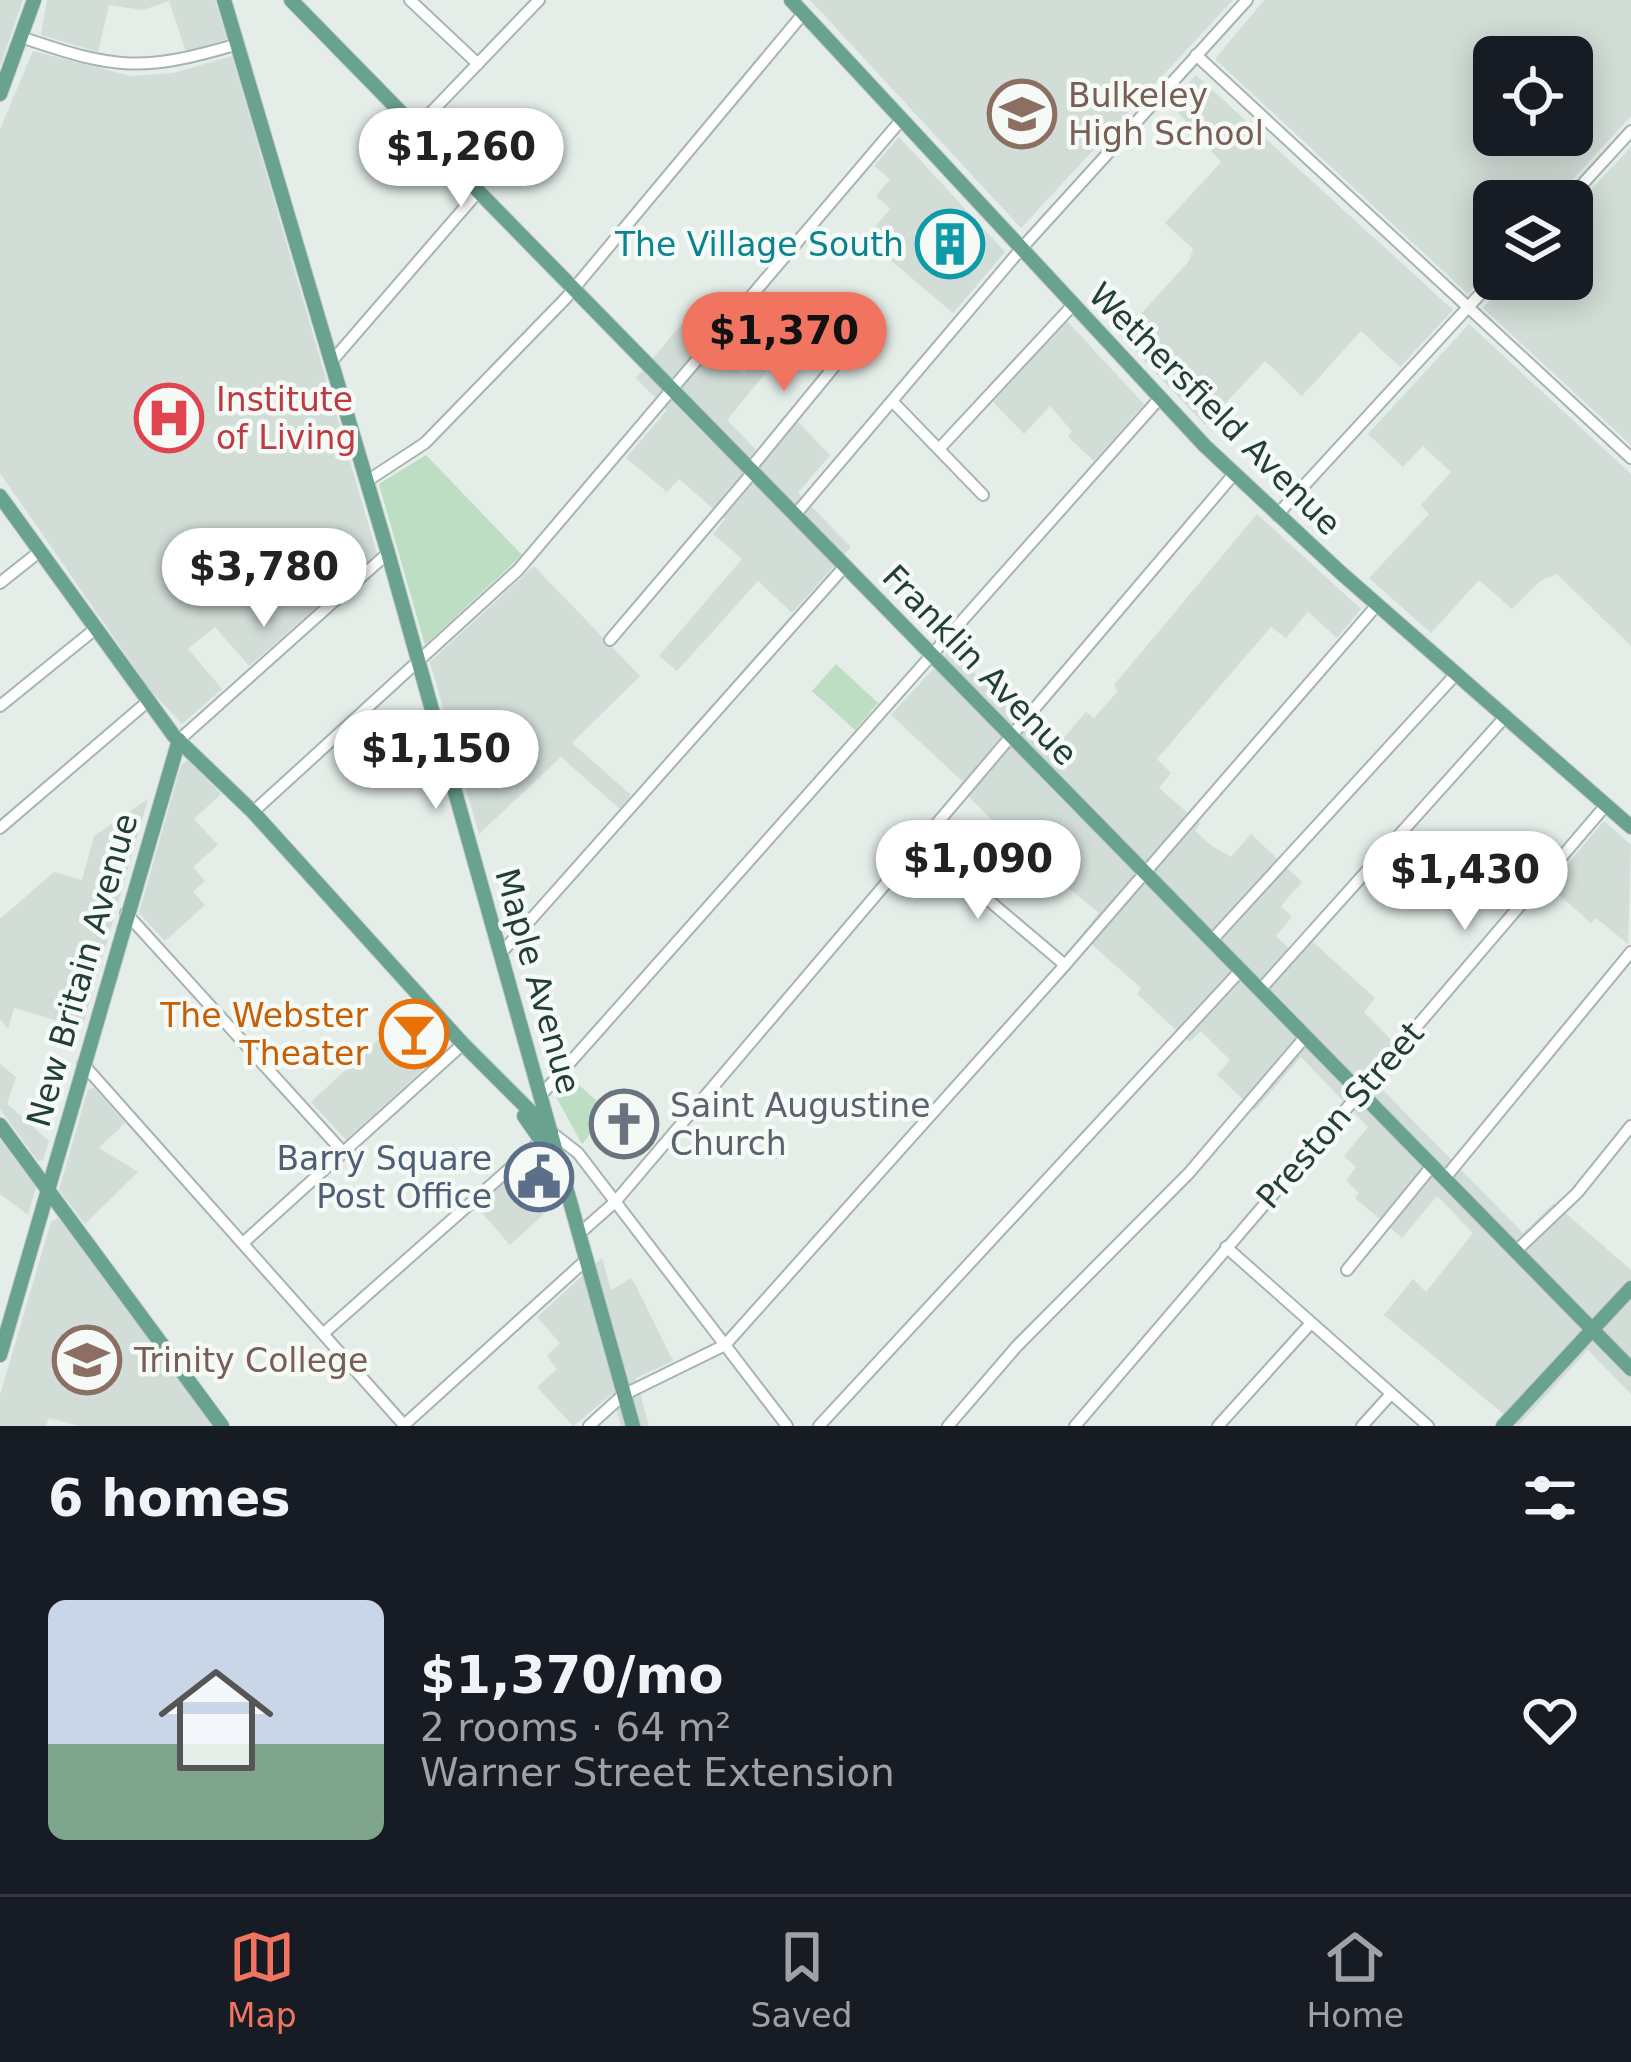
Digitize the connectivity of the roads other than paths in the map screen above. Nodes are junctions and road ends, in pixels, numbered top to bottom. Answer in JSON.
{"nodes":[{"id":1,"x":34,"y":0,"type":"edge"},
{"id":2,"x":224,"y":0,"type":"edge"},
{"id":3,"x":290,"y":0,"type":"edge"},
{"id":4,"x":410,"y":0,"type":"edge"},
{"id":5,"x":539,"y":0,"type":"edge"},
{"id":6,"x":790,"y":0,"type":"edge"},
{"id":7,"x":1247,"y":0,"type":"edge"},
{"id":8,"x":803,"y":14,"type":"junction"},
{"id":9,"x":24,"y":38,"type":"junction"},
{"id":10,"x":238,"y":44,"type":"junction"},
{"id":11,"x":1196,"y":55,"type":"junction"},
{"id":12,"x":478,"y":64,"type":"junction"},
{"id":13,"x":0,"y":94,"type":"edge"},
{"id":14,"x":902,"y":119,"type":"junction"},
{"id":15,"x":416,"y":128,"type":"junction"},
{"id":16,"x":1631,"y":131,"type":"edge"},
{"id":17,"x":1586,"y":180,"type":"edge"},
{"id":18,"x":478,"y":192,"type":"junction"},
{"id":19,"x":1021,"y":249,"type":"junction"},
{"id":20,"x":574,"y":289,"type":"junction"},
{"id":21,"x":1475,"y":300,"type":"edge"},
{"id":22,"x":1073,"y":305,"type":"junction"},
{"id":23,"x":1468,"y":308,"type":"junction"},
{"id":24,"x":850,"y":346,"type":"dead end"},
{"id":25,"x":332,"y":362,"type":"junction"},
{"id":26,"x":672,"y":389,"type":"junction"},
{"id":27,"x":1159,"y":399,"type":"junction"},
{"id":28,"x":892,"y":401,"type":"junction"},
{"id":29,"x":939,"y":449,"type":"junction"},
{"id":30,"x":1631,"y":458,"type":"edge"},
{"id":31,"x":751,"y":470,"type":"junction"},
{"id":32,"x":1234,"y":474,"type":"junction"},
{"id":33,"x":367,"y":481,"type":"junction"},
{"id":34,"x":983,"y":495,"type":"dead end"},
{"id":35,"x":0,"y":496,"type":"edge"},
{"id":36,"x":795,"y":515,"type":"junction"},
{"id":37,"x":1277,"y":515,"type":"junction"},
{"id":38,"x":38,"y":552,"type":"junction"},
{"id":39,"x":388,"y":553,"type":"junction"},
{"id":40,"x":845,"y":566,"type":"junction"},
{"id":41,"x":0,"y":583,"type":"edge"},
{"id":42,"x":1377,"y":605,"type":"junction"},
{"id":43,"x":94,"y":631,"type":"junction"},
{"id":44,"x":610,"y":640,"type":"dead end"},
{"id":45,"x":932,"y":655,"type":"junction"},
{"id":46,"x":419,"y":661,"type":"junction"},
{"id":47,"x":1456,"y":674,"type":"junction"},
{"id":48,"x":146,"y":703,"type":"junction"},
{"id":49,"x":0,"y":706,"type":"edge"},
{"id":50,"x":1505,"y":717,"type":"junction"},
{"id":51,"x":1012,"y":736,"type":"junction"},
{"id":52,"x":178,"y":740,"type":"junction"},
{"id":53,"x":1606,"y":805,"type":"junction"},
{"id":54,"x":253,"y":812,"type":"junction"},
{"id":55,"x":1628,"y":819,"type":"edge"},
{"id":56,"x":0,"y":828,"type":"edge"},
{"id":57,"x":921,"y":843,"type":"junction"},
{"id":58,"x":1145,"y":872,"type":"junction"},
{"id":59,"x":126,"y":913,"type":"junction"},
{"id":60,"x":1212,"y":940,"type":"junction"},
{"id":61,"x":502,"y":952,"type":"junction"},
{"id":62,"x":1631,"y":952,"type":"edge"},
{"id":63,"x":1065,"y":965,"type":"junction"},
{"id":64,"x":1241,"y":970,"type":"junction"},
{"id":65,"x":1260,"y":990,"type":"junction"},
{"id":66,"x":1306,"y":1036,"type":"junction"},
{"id":67,"x":463,"y":1044,"type":"junction"},
{"id":68,"x":83,"y":1064,"type":"junction"},
{"id":69,"x":535,"y":1068,"type":"junction"},
{"id":70,"x":506,"y":1088,"type":"junction"},
{"id":71,"x":1360,"y":1092,"type":"junction"},
{"id":72,"x":542,"y":1094,"type":"junction"},
{"id":73,"x":0,"y":1125,"type":"edge"},
{"id":74,"x":1631,"y":1126,"type":"edge"},
{"id":75,"x":546,"y":1136,"type":"junction"},
{"id":76,"x":343,"y":1152,"type":"junction"},
{"id":77,"x":1432,"y":1166,"type":"junction"},
{"id":78,"x":1445,"y":1178,"type":"junction"},
{"id":79,"x":47,"y":1188,"type":"junction"},
{"id":80,"x":615,"y":1202,"type":"junction"},
{"id":81,"x":580,"y":1233,"type":"junction"},
{"id":82,"x":243,"y":1244,"type":"junction"},
{"id":83,"x":1226,"y":1247,"type":"junction"},
{"id":84,"x":1516,"y":1251,"type":"junction"},
{"id":85,"x":586,"y":1261,"type":"junction"},
{"id":86,"x":1347,"y":1270,"type":"dead end"},
{"id":87,"x":1631,"y":1288,"type":"edge"},
{"id":88,"x":1311,"y":1323,"type":"junction"},
{"id":89,"x":1592,"y":1330,"type":"junction"},
{"id":90,"x":325,"y":1332,"type":"junction"},
{"id":91,"x":724,"y":1345,"type":"junction"},
{"id":92,"x":0,"y":1355,"type":"edge"},
{"id":93,"x":1631,"y":1369,"type":"edge"},
{"id":94,"x":1391,"y":1394,"type":"junction"},
{"id":95,"x":623,"y":1395,"type":"junction"},
{"id":96,"x":404,"y":1425,"type":"edge"},
{"id":97,"x":222,"y":1426,"type":"edge"},
{"id":98,"x":589,"y":1426,"type":"edge"},
{"id":99,"x":632,"y":1426,"type":"edge"},
{"id":100,"x":787,"y":1426,"type":"edge"},
{"id":101,"x":819,"y":1426,"type":"edge"},
{"id":102,"x":948,"y":1426,"type":"edge"},
{"id":103,"x":1076,"y":1426,"type":"edge"},
{"id":104,"x":1218,"y":1426,"type":"edge"},
{"id":105,"x":1362,"y":1426,"type":"edge"},
{"id":106,"x":1428,"y":1426,"type":"edge"},
{"id":107,"x":1503,"y":1426,"type":"edge"}],
"edges":[{"from":1,"to":9,"type":"main road"},
{"from":2,"to":10,"type":"main road","name":"Maple Avenue"},
{"from":3,"to":15,"type":"main road","name":"Franklin Avenue"},
{"from":4,"to":12,"type":"street"},
{"from":5,"to":12,"type":"street"},
{"from":6,"to":8,"type":"main road","name":"Wethersfield Avenue"},
{"from":7,"to":11,"type":"street"},
{"from":8,"to":14,"type":"main road","name":"Wethersfield Avenue"},
{"from":8,"to":20,"type":"street"},
{"from":9,"to":10,"type":"street"},
{"from":9,"to":13,"type":"main road"},
{"from":10,"to":25,"type":"main road","name":"Maple Avenue"},
{"from":11,"to":19,"type":"street"},
{"from":11,"to":23,"type":"street"},
{"from":12,"to":15,"type":"street"},
{"from":14,"to":19,"type":"main road","name":"Wethersfield Avenue"},
{"from":14,"to":26,"type":"street"},
{"from":15,"to":18,"type":"main road","name":"Franklin Avenue"},
{"from":16,"to":17,"type":"street"},
{"from":18,"to":20,"type":"main road","name":"Franklin Avenue"},
{"from":18,"to":25,"type":"street"},
{"from":19,"to":22,"type":"main road","name":"Wethersfield Avenue"},
{"from":19,"to":28,"type":"street"},
{"from":20,"to":26,"type":"main road","name":"Franklin Avenue"},
{"from":20,"to":33,"type":"street"},
{"from":21,"to":23,"type":"street"},
{"from":22,"to":27,"type":"main road","name":"Wethersfield Avenue"},
{"from":22,"to":29,"type":"street"},
{"from":23,"to":30,"type":"street"},
{"from":23,"to":37,"type":"street"},
{"from":24,"to":31,"type":"street"},
{"from":25,"to":33,"type":"main road","name":"Maple Avenue"},
{"from":26,"to":31,"type":"main road","name":"Franklin Avenue"},
{"from":26,"to":46,"type":"street"},
{"from":27,"to":32,"type":"main road","name":"Wethersfield Avenue"},
{"from":27,"to":45,"type":"street"},
{"from":28,"to":29,"type":"street"},
{"from":28,"to":36,"type":"street"},
{"from":29,"to":34,"type":"street"},
{"from":31,"to":36,"type":"main road","name":"Franklin Avenue"},
{"from":31,"to":44,"type":"street"},
{"from":32,"to":37,"type":"main road","name":"Wethersfield Avenue"},
{"from":32,"to":51,"type":"street"},
{"from":33,"to":39,"type":"main road","name":"Maple Avenue"},
{"from":35,"to":38,"type":"main road"},
{"from":36,"to":40,"type":"main road","name":"Franklin Avenue"},
{"from":37,"to":42,"type":"main road","name":"Wethersfield Avenue"},
{"from":38,"to":41,"type":"street"},
{"from":38,"to":43,"type":"main road"},
{"from":39,"to":46,"type":"main road","name":"Maple Avenue"},
{"from":39,"to":52,"type":"street"},
{"from":40,"to":45,"type":"main road","name":"Franklin Avenue"},
{"from":40,"to":61,"type":"street"},
{"from":42,"to":47,"type":"main road","name":"Wethersfield Avenue"},
{"from":42,"to":58,"type":"street"},
{"from":43,"to":48,"type":"main road"},
{"from":43,"to":49,"type":"street"},
{"from":45,"to":51,"type":"main road","name":"Franklin Avenue"},
{"from":45,"to":72,"type":"street"},
{"from":46,"to":54,"type":"street"},
{"from":46,"to":61,"type":"main road","name":"Maple Avenue"},
{"from":47,"to":50,"type":"main road","name":"Wethersfield Avenue"},
{"from":47,"to":60,"type":"street"},
{"from":48,"to":52,"type":"main road"},
{"from":48,"to":56,"type":"street"},
{"from":50,"to":53,"type":"main road","name":"Wethersfield Avenue"},
{"from":50,"to":65,"type":"street"},
{"from":51,"to":57,"type":"street"},
{"from":51,"to":58,"type":"main road","name":"Franklin Avenue"},
{"from":52,"to":54,"type":"main road"},
{"from":52,"to":59,"type":"main road","name":"New Britain Avenue"},
{"from":53,"to":55,"type":"main road","name":"Wethersfield Avenue"},
{"from":53,"to":71,"type":"street","name":"Preston Street"},
{"from":54,"to":67,"type":"main road"},
{"from":57,"to":63,"type":"street"},
{"from":57,"to":80,"type":"street"},
{"from":58,"to":60,"type":"main road","name":"Franklin Avenue"},
{"from":58,"to":63,"type":"street"},
{"from":59,"to":68,"type":"main road","name":"New Britain Avenue"},
{"from":59,"to":76,"type":"street"},
{"from":60,"to":64,"type":"main road","name":"Franklin Avenue"},
{"from":61,"to":69,"type":"main road","name":"Maple Avenue"},
{"from":62,"to":78,"type":"street"},
{"from":63,"to":91,"type":"street"},
{"from":64,"to":65,"type":"main road","name":"Franklin Avenue"},
{"from":64,"to":101,"type":"street"},
{"from":65,"to":66,"type":"main road","name":"Franklin Avenue"},
{"from":66,"to":71,"type":"main road","name":"Franklin Avenue"},
{"from":66,"to":102,"type":"street"},
{"from":67,"to":70,"type":"main road"},
{"from":67,"to":76,"type":"street"},
{"from":68,"to":79,"type":"main road","name":"New Britain Avenue"},
{"from":68,"to":82,"type":"street"},
{"from":69,"to":70,"type":"main road"},
{"from":69,"to":72,"type":"main road","name":"Maple Avenue"},
{"from":70,"to":75,"type":"main road"},
{"from":71,"to":77,"type":"main road","name":"Franklin Avenue"},
{"from":71,"to":83,"type":"street","name":"Preston Street"},
{"from":72,"to":75,"type":"main road","name":"Maple Avenue"},
{"from":73,"to":79,"type":"main road"},
{"from":74,"to":84,"type":"street"},
{"from":75,"to":80,"type":"street"},
{"from":75,"to":81,"type":"main road","name":"Maple Avenue"},
{"from":75,"to":90,"type":"street"},
{"from":76,"to":82,"type":"street"},
{"from":77,"to":78,"type":"main road","name":"Franklin Avenue"},
{"from":77,"to":86,"type":"street"},
{"from":78,"to":84,"type":"main road","name":"Franklin Avenue"},
{"from":79,"to":92,"type":"main road","name":"New Britain Avenue"},
{"from":79,"to":97,"type":"main road"},
{"from":80,"to":81,"type":"street"},
{"from":80,"to":91,"type":"street"},
{"from":81,"to":85,"type":"main road","name":"Maple Avenue"},
{"from":82,"to":90,"type":"street"},
{"from":83,"to":88,"type":"street"},
{"from":83,"to":103,"type":"street","name":"Preston Street"},
{"from":84,"to":89,"type":"main road","name":"Franklin Avenue"},
{"from":85,"to":95,"type":"main road","name":"Maple Avenue"},
{"from":85,"to":96,"type":"street"},
{"from":87,"to":89,"type":"main road"},
{"from":88,"to":94,"type":"street"},
{"from":88,"to":104,"type":"street"},
{"from":89,"to":93,"type":"main road","name":"Franklin Avenue"},
{"from":89,"to":107,"type":"main road"},
{"from":90,"to":96,"type":"street"},
{"from":91,"to":95,"type":"street"},
{"from":91,"to":100,"type":"street"},
{"from":94,"to":105,"type":"street"},
{"from":94,"to":106,"type":"street"},
{"from":95,"to":98,"type":"street"},
{"from":95,"to":99,"type":"main road","name":"Maple Avenue"}]}
